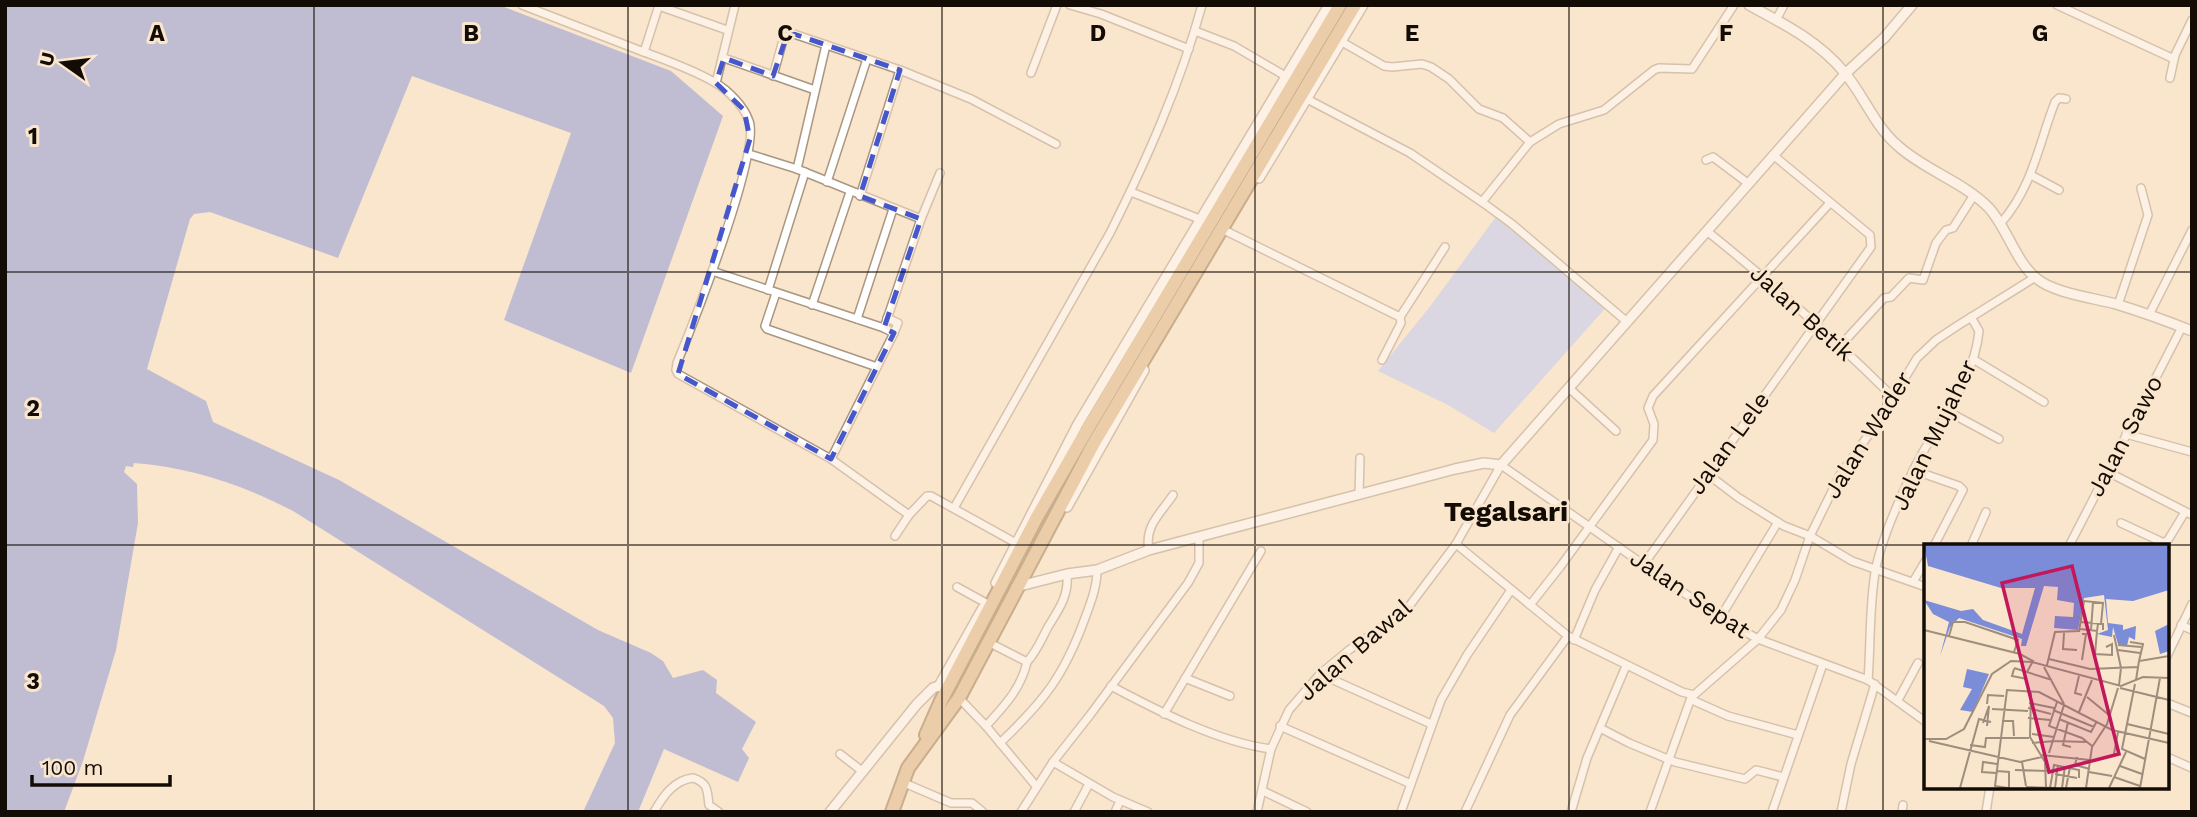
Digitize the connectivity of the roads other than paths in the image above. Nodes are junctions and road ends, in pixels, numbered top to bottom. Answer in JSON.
{"nodes":[{"id":1,"x":522,"y":5,"type":"edge"},
{"id":2,"x":735,"y":5,"type":"edge"},
{"id":3,"x":1056,"y":5,"type":"edge"},
{"id":4,"x":1070,"y":5,"type":"edge"},
{"id":5,"x":1202,"y":5,"type":"edge"},
{"id":6,"x":1329,"y":5,"type":"edge"},
{"id":7,"x":1340,"y":5,"type":"edge"},
{"id":8,"x":1355,"y":5,"type":"edge"},
{"id":9,"x":1363,"y":5,"type":"edge"},
{"id":10,"x":1734,"y":5,"type":"edge"},
{"id":11,"x":1749,"y":5,"type":"edge"},
{"id":12,"x":1784,"y":5,"type":"edge"},
{"id":13,"x":1912,"y":5,"type":"edge"},
{"id":14,"x":2057,"y":5,"type":"edge"},
{"id":15,"x":659,"y":6,"type":"edge"},
{"id":16,"x":1776,"y":20,"type":"junction"},
{"id":17,"x":2192,"y":20,"type":"edge"},
{"id":18,"x":727,"y":30,"type":"junction"},
{"id":19,"x":1195,"y":31,"type":"junction"},
{"id":20,"x":1342,"y":42,"type":"junction"},
{"id":21,"x":826,"y":45,"type":"junction"},
{"id":22,"x":1189,"y":49,"type":"junction"},
{"id":23,"x":644,"y":52,"type":"junction"},
{"id":24,"x":723,"y":58,"type":"junction"},
{"id":25,"x":866,"y":59,"type":"junction"},
{"id":26,"x":2174,"y":59,"type":"junction"},
{"id":27,"x":900,"y":70,"type":"junction"},
{"id":28,"x":1031,"y":73,"type":"dead end"},
{"id":29,"x":1846,"y":73,"type":"junction"},
{"id":30,"x":773,"y":76,"type":"junction"},
{"id":31,"x":1287,"y":77,"type":"junction"},
{"id":32,"x":2170,"y":78,"type":"dead end"},
{"id":33,"x":716,"y":83,"type":"junction"},
{"id":34,"x":815,"y":90,"type":"junction"},
{"id":35,"x":1307,"y":99,"type":"junction"},
{"id":36,"x":2066,"y":99,"type":"dead end"},
{"id":37,"x":1530,"y":142,"type":"junction"},
{"id":38,"x":1056,"y":144,"type":"dead end"},
{"id":39,"x":749,"y":154,"type":"junction"},
{"id":40,"x":1773,"y":155,"type":"junction"},
{"id":41,"x":1706,"y":160,"type":"dead end"},
{"id":42,"x":797,"y":169,"type":"junction"},
{"id":43,"x":806,"y":172,"type":"junction"},
{"id":44,"x":940,"y":173,"type":"dead end"},
{"id":45,"x":2031,"y":175,"type":"junction"},
{"id":46,"x":827,"y":182,"type":"junction"},
{"id":47,"x":1749,"y":184,"type":"junction"},
{"id":48,"x":2141,"y":188,"type":"dead end"},
{"id":49,"x":2059,"y":190,"type":"dead end"},
{"id":50,"x":850,"y":192,"type":"junction"},
{"id":51,"x":1131,"y":192,"type":"junction"},
{"id":52,"x":1974,"y":195,"type":"junction"},
{"id":53,"x":860,"y":196,"type":"junction"},
{"id":54,"x":1482,"y":202,"type":"junction"},
{"id":55,"x":1829,"y":204,"type":"junction"},
{"id":56,"x":893,"y":208,"type":"junction"},
{"id":57,"x":921,"y":219,"type":"junction"},
{"id":58,"x":1202,"y":220,"type":"junction"},
{"id":59,"x":2001,"y":223,"type":"junction"},
{"id":60,"x":2192,"y":230,"type":"edge"},
{"id":61,"x":1226,"y":231,"type":"junction"},
{"id":62,"x":1708,"y":232,"type":"junction"},
{"id":63,"x":1445,"y":247,"type":"dead end"},
{"id":64,"x":712,"y":271,"type":"junction"},
{"id":65,"x":1762,"y":275,"type":"junction"},
{"id":66,"x":2034,"y":278,"type":"junction"},
{"id":67,"x":772,"y":292,"type":"junction"},
{"id":68,"x":812,"y":305,"type":"junction"},
{"id":69,"x":2118,"y":305,"type":"junction"},
{"id":70,"x":2149,"y":315,"type":"junction"},
{"id":71,"x":1400,"y":317,"type":"junction"},
{"id":72,"x":1970,"y":317,"type":"junction"},
{"id":73,"x":887,"y":318,"type":"junction"},
{"id":74,"x":857,"y":319,"type":"junction"},
{"id":75,"x":1626,"y":321,"type":"junction"},
{"id":76,"x":1816,"y":323,"type":"junction"},
{"id":77,"x":884,"y":328,"type":"junction"},
{"id":78,"x":2187,"y":329,"type":"edge"},
{"id":79,"x":894,"y":333,"type":"junction"},
{"id":80,"x":1841,"y":345,"type":"junction"},
{"id":81,"x":1973,"y":359,"type":"junction"},
{"id":82,"x":1382,"y":360,"type":"dead end"},
{"id":83,"x":877,"y":367,"type":"junction"},
{"id":84,"x":1569,"y":388,"type":"junction"},
{"id":85,"x":1894,"y":397,"type":"junction"},
{"id":86,"x":2044,"y":402,"type":"dead end"},
{"id":87,"x":1947,"y":411,"type":"junction"},
{"id":88,"x":1616,"y":431,"type":"dead end"},
{"id":89,"x":2126,"y":434,"type":"junction"},
{"id":90,"x":1999,"y":439,"type":"dead end"},
{"id":91,"x":2192,"y":452,"type":"edge"},
{"id":92,"x":1360,"y":458,"type":"dead end"},
{"id":93,"x":831,"y":459,"type":"junction"},
{"id":94,"x":1501,"y":465,"type":"junction"},
{"id":95,"x":1913,"y":470,"type":"junction"},
{"id":96,"x":2106,"y":471,"type":"junction"},
{"id":97,"x":1706,"y":473,"type":"junction"},
{"id":98,"x":1173,"y":495,"type":"dead end"},
{"id":99,"x":1359,"y":495,"type":"junction"},
{"id":100,"x":954,"y":508,"type":"junction"},
{"id":101,"x":1986,"y":512,"type":"dead end"},
{"id":102,"x":2189,"y":513,"type":"edge"},
{"id":103,"x":909,"y":515,"type":"junction"},
{"id":104,"x":1778,"y":522,"type":"junction"},
{"id":105,"x":2121,"y":523,"type":"dead end"},
{"id":106,"x":1590,"y":526,"type":"junction"},
{"id":107,"x":895,"y":536,"type":"dead end"},
{"id":108,"x":1810,"y":536,"type":"junction"},
{"id":109,"x":1199,"y":537,"type":"junction"},
{"id":110,"x":1016,"y":543,"type":"junction"},
{"id":111,"x":1456,"y":544,"type":"junction"},
{"id":112,"x":1935,"y":544,"type":"edge"},
{"id":113,"x":1972,"y":544,"type":"edge"},
{"id":114,"x":2070,"y":544,"type":"edge"},
{"id":115,"x":1619,"y":547,"type":"junction"},
{"id":116,"x":1149,"y":550,"type":"junction"},
{"id":117,"x":1262,"y":551,"type":"dead end"},
{"id":118,"x":1924,"y":563,"type":"edge"},
{"id":119,"x":1644,"y":564,"type":"junction"},
{"id":120,"x":1875,"y":569,"type":"junction"},
{"id":121,"x":1097,"y":570,"type":"junction"},
{"id":122,"x":1067,"y":574,"type":"junction"},
{"id":123,"x":1913,"y":582,"type":"junction"},
{"id":124,"x":1020,"y":586,"type":"junction"},
{"id":125,"x":1924,"y":586,"type":"edge"},
{"id":126,"x":957,"y":587,"type":"dead end"},
{"id":127,"x":1511,"y":590,"type":"junction"},
{"id":128,"x":986,"y":603,"type":"junction"},
{"id":129,"x":2192,"y":604,"type":"edge"},
{"id":130,"x":1530,"y":605,"type":"junction"},
{"id":131,"x":1720,"y":618,"type":"junction"},
{"id":132,"x":2181,"y":625,"type":"junction"},
{"id":133,"x":2192,"y":630,"type":"edge"},
{"id":134,"x":1571,"y":638,"type":"junction"},
{"id":135,"x":1758,"y":639,"type":"junction"},
{"id":136,"x":988,"y":642,"type":"junction"},
{"id":137,"x":2169,"y":652,"type":"edge"},
{"id":138,"x":1027,"y":662,"type":"junction"},
{"id":139,"x":1918,"y":663,"type":"dead end"},
{"id":140,"x":1823,"y":664,"type":"junction"},
{"id":141,"x":1626,"y":666,"type":"junction"},
{"id":142,"x":1320,"y":674,"type":"junction"},
{"id":143,"x":1185,"y":678,"type":"junction"},
{"id":144,"x":1872,"y":682,"type":"junction"},
{"id":145,"x":1111,"y":686,"type":"junction"},
{"id":146,"x":943,"y":688,"type":"junction"},
{"id":147,"x":1230,"y":696,"type":"dead end"},
{"id":148,"x":1692,"y":697,"type":"junction"},
{"id":149,"x":959,"y":698,"type":"junction"},
{"id":150,"x":1898,"y":700,"type":"junction"},
{"id":151,"x":2169,"y":704,"type":"edge"},
{"id":152,"x":2192,"y":713,"type":"edge"},
{"id":153,"x":1164,"y":715,"type":"junction"},
{"id":154,"x":1924,"y":720,"type":"edge"},
{"id":155,"x":1431,"y":724,"type":"junction"},
{"id":156,"x":986,"y":726,"type":"junction"},
{"id":157,"x":1280,"y":726,"type":"junction"},
{"id":158,"x":1600,"y":728,"type":"junction"},
{"id":159,"x":1798,"y":735,"type":"junction"},
{"id":160,"x":1000,"y":743,"type":"junction"},
{"id":161,"x":922,"y":748,"type":"junction"},
{"id":162,"x":1271,"y":749,"type":"junction"},
{"id":163,"x":839,"y":754,"type":"dead end"},
{"id":164,"x":2169,"y":758,"type":"edge"},
{"id":165,"x":1670,"y":759,"type":"junction"},
{"id":166,"x":1053,"y":762,"type":"junction"},
{"id":167,"x":2192,"y":768,"type":"edge"},
{"id":168,"x":862,"y":771,"type":"junction"},
{"id":169,"x":1783,"y":776,"type":"junction"},
{"id":170,"x":902,"y":782,"type":"junction"},
{"id":171,"x":1089,"y":784,"type":"junction"},
{"id":172,"x":1410,"y":784,"type":"junction"},
{"id":173,"x":1036,"y":786,"type":"junction"},
{"id":174,"x":1990,"y":789,"type":"edge"},
{"id":175,"x":1263,"y":791,"type":"junction"},
{"id":176,"x":1120,"y":801,"type":"junction"},
{"id":177,"x":654,"y":812,"type":"edge"},
{"id":178,"x":719,"y":812,"type":"edge"},
{"id":179,"x":830,"y":812,"type":"edge"},
{"id":180,"x":892,"y":812,"type":"edge"},
{"id":181,"x":983,"y":812,"type":"edge"},
{"id":182,"x":1021,"y":812,"type":"edge"},
{"id":183,"x":1074,"y":812,"type":"edge"},
{"id":184,"x":1115,"y":812,"type":"edge"},
{"id":185,"x":1148,"y":812,"type":"edge"},
{"id":186,"x":1257,"y":812,"type":"edge"},
{"id":187,"x":1307,"y":812,"type":"edge"},
{"id":188,"x":1401,"y":812,"type":"edge"},
{"id":189,"x":1465,"y":812,"type":"edge"},
{"id":190,"x":1571,"y":812,"type":"edge"},
{"id":191,"x":1650,"y":812,"type":"edge"},
{"id":192,"x":1772,"y":812,"type":"edge"},
{"id":193,"x":1840,"y":812,"type":"edge"},
{"id":194,"x":1986,"y":812,"type":"edge"}],
"edges":[{"from":1,"to":23,"type":"street"},
{"from":2,"to":18,"type":"street"},
{"from":3,"to":28,"type":"street"},
{"from":4,"to":22,"type":"street"},
{"from":5,"to":19,"type":"street"},
{"from":6,"to":31,"type":"street"},
{"from":7,"to":146,"type":"highway"},
{"from":8,"to":124,"type":"highway"},
{"from":9,"to":20,"type":"street"},
{"from":10,"to":37,"type":"street"},
{"from":11,"to":16,"type":"street"},
{"from":12,"to":16,"type":"street"},
{"from":13,"to":29,"type":"street"},
{"from":14,"to":26,"type":"street"},
{"from":15,"to":18,"type":"street"},
{"from":15,"to":23,"type":"street"},
{"from":16,"to":29,"type":"street"},
{"from":17,"to":26,"type":"street"},
{"from":18,"to":24,"type":"street"},
{"from":19,"to":22,"type":"street"},
{"from":19,"to":31,"type":"street"},
{"from":20,"to":35,"type":"street"},
{"from":20,"to":37,"type":"street"},
{"from":21,"to":25,"type":"street"},
{"from":21,"to":30,"type":"street"},
{"from":21,"to":34,"type":"street"},
{"from":22,"to":51,"type":"street"},
{"from":23,"to":33,"type":"street"},
{"from":24,"to":30,"type":"street"},
{"from":24,"to":33,"type":"street"},
{"from":25,"to":27,"type":"street"},
{"from":25,"to":46,"type":"street"},
{"from":26,"to":32,"type":"street"},
{"from":27,"to":38,"type":"street"},
{"from":27,"to":53,"type":"street"},
{"from":29,"to":40,"type":"street"},
{"from":29,"to":52,"type":"street"},
{"from":30,"to":34,"type":"street"},
{"from":31,"to":58,"type":"street"},
{"from":33,"to":39,"type":"street"},
{"from":34,"to":42,"type":"street"},
{"from":35,"to":54,"type":"street"},
{"from":35,"to":61,"type":"street"},
{"from":36,"to":45,"type":"street"},
{"from":37,"to":54,"type":"street"},
{"from":39,"to":42,"type":"street"},
{"from":39,"to":64,"type":"street"},
{"from":40,"to":47,"type":"street"},
{"from":40,"to":55,"type":"street"},
{"from":41,"to":47,"type":"street"},
{"from":42,"to":43,"type":"street"},
{"from":43,"to":46,"type":"street"},
{"from":43,"to":67,"type":"street"},
{"from":44,"to":57,"type":"street"},
{"from":45,"to":49,"type":"street"},
{"from":45,"to":59,"type":"street"},
{"from":46,"to":50,"type":"street"},
{"from":47,"to":62,"type":"street"},
{"from":48,"to":69,"type":"street"},
{"from":50,"to":53,"type":"street"},
{"from":50,"to":68,"type":"street"},
{"from":51,"to":58,"type":"street"},
{"from":51,"to":100,"type":"street"},
{"from":52,"to":59,"type":"street"},
{"from":52,"to":80,"type":"street"},
{"from":53,"to":56,"type":"street"},
{"from":54,"to":75,"type":"street"},
{"from":55,"to":65,"type":"street"},
{"from":55,"to":76,"type":"street","name":"Jalan Lele"},
{"from":56,"to":57,"type":"street"},
{"from":56,"to":74,"type":"street"},
{"from":57,"to":73,"type":"street"},
{"from":58,"to":110,"type":"street"},
{"from":59,"to":66,"type":"street"},
{"from":60,"to":70,"type":"street"},
{"from":61,"to":71,"type":"street"},
{"from":61,"to":124,"type":"street"},
{"from":62,"to":65,"type":"street","name":"Jalan Betik"},
{"from":62,"to":75,"type":"street"},
{"from":63,"to":71,"type":"street"},
{"from":64,"to":67,"type":"street"},
{"from":64,"to":93,"type":"street"},
{"from":65,"to":76,"type":"street","name":"Jalan Betik"},
{"from":65,"to":106,"type":"street"},
{"from":66,"to":69,"type":"street"},
{"from":66,"to":72,"type":"street","name":"Jalan Wader"},
{"from":67,"to":68,"type":"street"},
{"from":67,"to":83,"type":"street"},
{"from":68,"to":74,"type":"street"},
{"from":69,"to":70,"type":"street"},
{"from":70,"to":78,"type":"street"},
{"from":71,"to":82,"type":"street"},
{"from":72,"to":81,"type":"street","name":"Jalan Mujaher"},
{"from":72,"to":85,"type":"street","name":"Jalan Wader"},
{"from":73,"to":77,"type":"street"},
{"from":73,"to":79,"type":"street"},
{"from":74,"to":77,"type":"street"},
{"from":75,"to":84,"type":"street"},
{"from":76,"to":80,"type":"street","name":"Jalan Betik"},
{"from":76,"to":97,"type":"street","name":"Jalan Lele"},
{"from":77,"to":79,"type":"street"},
{"from":78,"to":89,"type":"street","name":"Jalan Sawo"},
{"from":79,"to":83,"type":"street"},
{"from":80,"to":85,"type":"street","name":"Jalan Betik"},
{"from":81,"to":86,"type":"street"},
{"from":81,"to":87,"type":"street","name":"Jalan Mujaher"},
{"from":83,"to":93,"type":"street"},
{"from":84,"to":88,"type":"street"},
{"from":84,"to":94,"type":"street"},
{"from":85,"to":108,"type":"street","name":"Jalan Wader"},
{"from":87,"to":90,"type":"street"},
{"from":87,"to":95,"type":"street","name":"Jalan Mujaher"},
{"from":89,"to":91,"type":"street"},
{"from":89,"to":96,"type":"street","name":"Jalan Sawo"},
{"from":92,"to":99,"type":"street"},
{"from":93,"to":103,"type":"street"},
{"from":94,"to":99,"type":"street"},
{"from":94,"to":106,"type":"street","name":"Jalan Sepat"},
{"from":94,"to":111,"type":"street","name":"Jalan Bawal"},
{"from":95,"to":112,"type":"street"},
{"from":95,"to":120,"type":"street","name":"Jalan Mujaher"},
{"from":96,"to":102,"type":"street"},
{"from":96,"to":114,"type":"street","name":"Jalan Sawo"},
{"from":97,"to":104,"type":"street"},
{"from":97,"to":119,"type":"street","name":"Jalan Lele"},
{"from":98,"to":116,"type":"street"},
{"from":99,"to":109,"type":"street"},
{"from":100,"to":103,"type":"street"},
{"from":100,"to":110,"type":"street"},
{"from":101,"to":113,"type":"street"},
{"from":102,"to":105,"type":"street"},
{"from":103,"to":107,"type":"street"},
{"from":104,"to":108,"type":"street"},
{"from":104,"to":131,"type":"street"},
{"from":106,"to":115,"type":"street","name":"Jalan Sepat"},
{"from":106,"to":130,"type":"street"},
{"from":108,"to":120,"type":"street"},
{"from":108,"to":135,"type":"street","name":"Jalan Wader"},
{"from":109,"to":116,"type":"street"},
{"from":109,"to":145,"type":"street"},
{"from":110,"to":128,"type":"street"},
{"from":111,"to":127,"type":"street"},
{"from":111,"to":142,"type":"street","name":"Jalan Bawal"},
{"from":115,"to":119,"type":"street","name":"Jalan Sepat"},
{"from":115,"to":134,"type":"street"},
{"from":116,"to":121,"type":"street"},
{"from":117,"to":143,"type":"street"},
{"from":118,"to":123,"type":"street"},
{"from":119,"to":131,"type":"street","name":"Jalan Sepat"},
{"from":120,"to":123,"type":"street"},
{"from":120,"to":144,"type":"street","name":"Jalan Mujaher"},
{"from":121,"to":122,"type":"street"},
{"from":121,"to":160,"type":"street"},
{"from":122,"to":124,"type":"street"},
{"from":122,"to":138,"type":"street"},
{"from":123,"to":125,"type":"street"},
{"from":124,"to":136,"type":"highway"},
{"from":126,"to":128,"type":"street"},
{"from":127,"to":130,"type":"street"},
{"from":127,"to":155,"type":"street"},
{"from":128,"to":146,"type":"street"},
{"from":129,"to":132,"type":"street"},
{"from":130,"to":134,"type":"street"},
{"from":131,"to":135,"type":"street","name":"Jalan Sepat"},
{"from":132,"to":133,"type":"street"},
{"from":132,"to":137,"type":"street"},
{"from":134,"to":141,"type":"street"},
{"from":134,"to":189,"type":"street"},
{"from":135,"to":140,"type":"street","name":"Jalan Sepat"},
{"from":135,"to":148,"type":"street","name":"Jalan Wader"},
{"from":136,"to":138,"type":"street"},
{"from":136,"to":149,"type":"highway"},
{"from":138,"to":156,"type":"street"},
{"from":139,"to":150,"type":"street"},
{"from":140,"to":144,"type":"street","name":"Jalan Sepat"},
{"from":140,"to":159,"type":"street"},
{"from":141,"to":148,"type":"street"},
{"from":141,"to":158,"type":"street"},
{"from":142,"to":155,"type":"street"},
{"from":142,"to":157,"type":"street","name":"Jalan Bawal"},
{"from":143,"to":147,"type":"street"},
{"from":143,"to":153,"type":"street"},
{"from":144,"to":150,"type":"street","name":"Jalan Sepat"},
{"from":144,"to":193,"type":"street","name":"Jalan Mujaher"},
{"from":145,"to":153,"type":"street"},
{"from":145,"to":166,"type":"street"},
{"from":146,"to":149,"type":"street"},
{"from":146,"to":161,"type":"highway"},
{"from":146,"to":168,"type":"street"},
{"from":148,"to":159,"type":"street"},
{"from":148,"to":165,"type":"street"},
{"from":149,"to":156,"type":"street"},
{"from":149,"to":161,"type":"highway"},
{"from":150,"to":154,"type":"street","name":"Jalan Sepat"},
{"from":151,"to":152,"type":"street"},
{"from":153,"to":162,"type":"street"},
{"from":155,"to":172,"type":"street"},
{"from":156,"to":160,"type":"street"},
{"from":157,"to":162,"type":"street","name":"Jalan Bawal"},
{"from":157,"to":172,"type":"street"},
{"from":158,"to":165,"type":"street"},
{"from":158,"to":190,"type":"street"},
{"from":159,"to":169,"type":"street"},
{"from":160,"to":173,"type":"street"},
{"from":161,"to":170,"type":"highway"},
{"from":162,"to":175,"type":"street","name":"Jalan Bawal"},
{"from":163,"to":168,"type":"street"},
{"from":164,"to":167,"type":"street"},
{"from":165,"to":169,"type":"street"},
{"from":165,"to":191,"type":"street"},
{"from":166,"to":171,"type":"street"},
{"from":166,"to":173,"type":"street"},
{"from":168,"to":179,"type":"street"},
{"from":169,"to":192,"type":"street"},
{"from":170,"to":180,"type":"highway"},
{"from":170,"to":181,"type":"street"},
{"from":171,"to":176,"type":"street"},
{"from":171,"to":183,"type":"street"},
{"from":172,"to":188,"type":"street"},
{"from":173,"to":182,"type":"street"},
{"from":174,"to":194,"type":"street"},
{"from":175,"to":186,"type":"street","name":"Jalan Bawal"},
{"from":175,"to":187,"type":"street"},
{"from":176,"to":184,"type":"street"},
{"from":176,"to":185,"type":"street"},
{"from":177,"to":178,"type":"street"}]}
